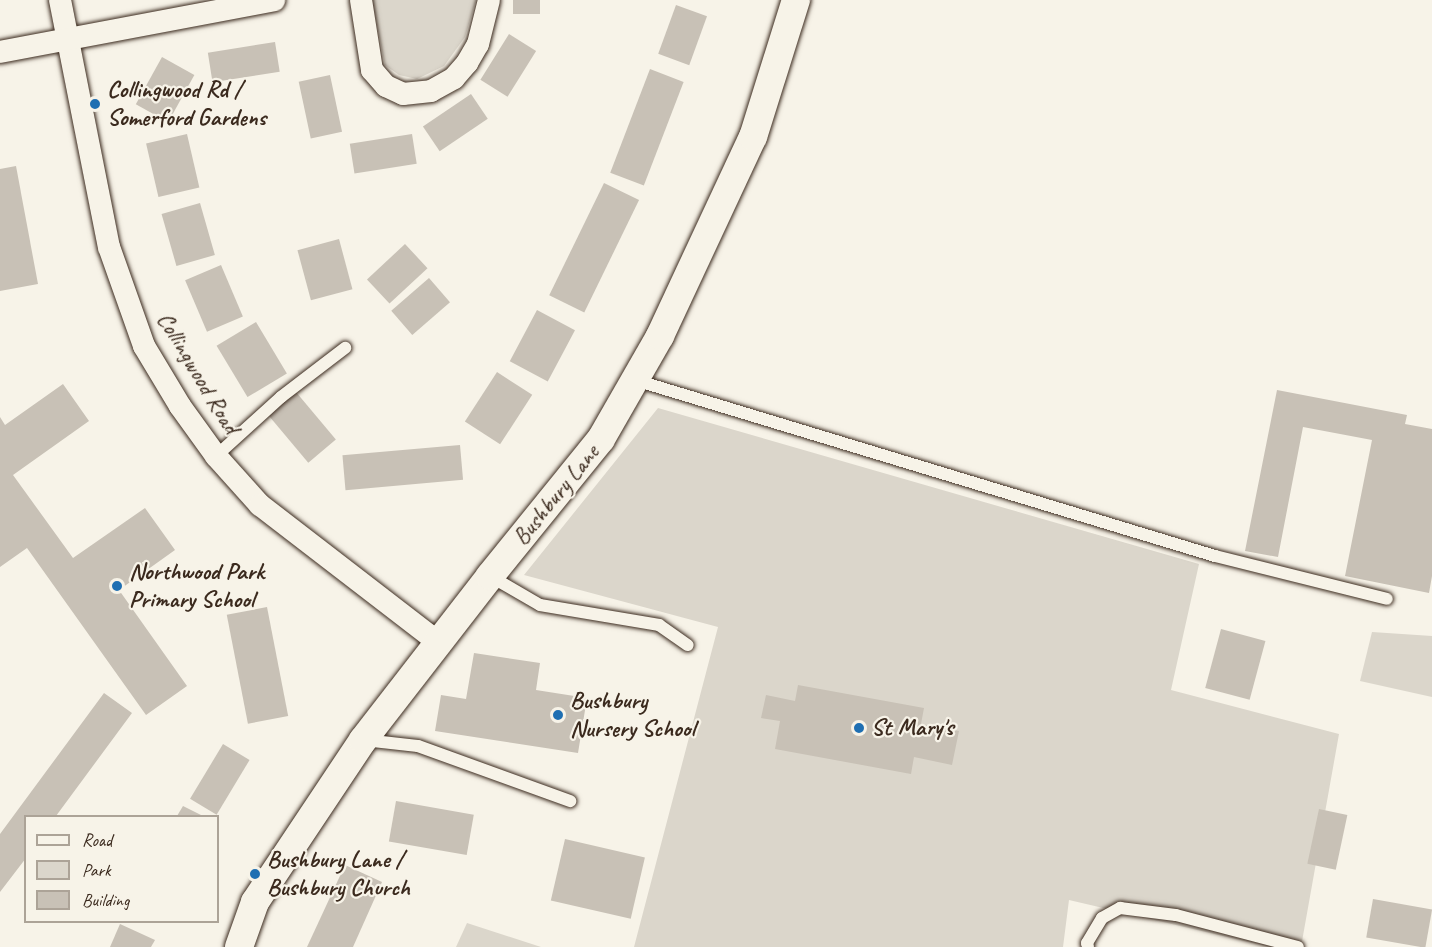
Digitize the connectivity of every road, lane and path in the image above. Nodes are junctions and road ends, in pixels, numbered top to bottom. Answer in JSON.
{"nodes":[{"id":1,"x":60,"y":0,"type":"edge"},
{"id":2,"x":274,"y":0,"type":"edge"},
{"id":3,"x":361,"y":0,"type":"edge"},
{"id":4,"x":489,"y":0,"type":"edge"},
{"id":5,"x":796,"y":0,"type":"edge"},
{"id":6,"x":67,"y":39,"type":"junction"},
{"id":7,"x":0,"y":52,"type":"edge"},
{"id":8,"x":345,"y":348,"type":"dead end"},
{"id":9,"x":635,"y":380,"type":"junction"},
{"id":10,"x":216,"y":456,"type":"junction"},
{"id":11,"x":490,"y":576,"type":"junction"},
{"id":12,"x":1387,"y":599,"type":"dead end"},
{"id":13,"x":439,"y":643,"type":"junction"},
{"id":14,"x":688,"y":645,"type":"dead end"},
{"id":15,"x":363,"y":740,"type":"junction"},
{"id":16,"x":570,"y":801,"type":"dead end"},
{"id":17,"x":239,"y":947,"type":"edge"},
{"id":18,"x":1088,"y":947,"type":"edge"},
{"id":19,"x":1298,"y":947,"type":"edge"}],
"edges":[{"from":1,"to":6,"type":"street","name":"Collingwood Road"},
{"from":2,"to":6,"type":"street"},
{"from":3,"to":4,"type":"street"},
{"from":5,"to":9,"type":"street","name":"Bushbury Lane"},
{"from":6,"to":7,"type":"street"},
{"from":6,"to":10,"type":"street","name":"Collingwood Road"},
{"from":8,"to":10,"type":"lane"},
{"from":9,"to":11,"type":"street","name":"Bushbury Lane"},
{"from":9,"to":12,"type":"lane"},
{"from":10,"to":13,"type":"street","name":"Collingwood Road"},
{"from":11,"to":13,"type":"street","name":"Bushbury Lane"},
{"from":11,"to":14,"type":"lane"},
{"from":13,"to":15,"type":"street","name":"Bushbury Lane"},
{"from":15,"to":16,"type":"lane"},
{"from":15,"to":17,"type":"street","name":"Bushbury Lane"},
{"from":18,"to":19,"type":"lane"}]}
